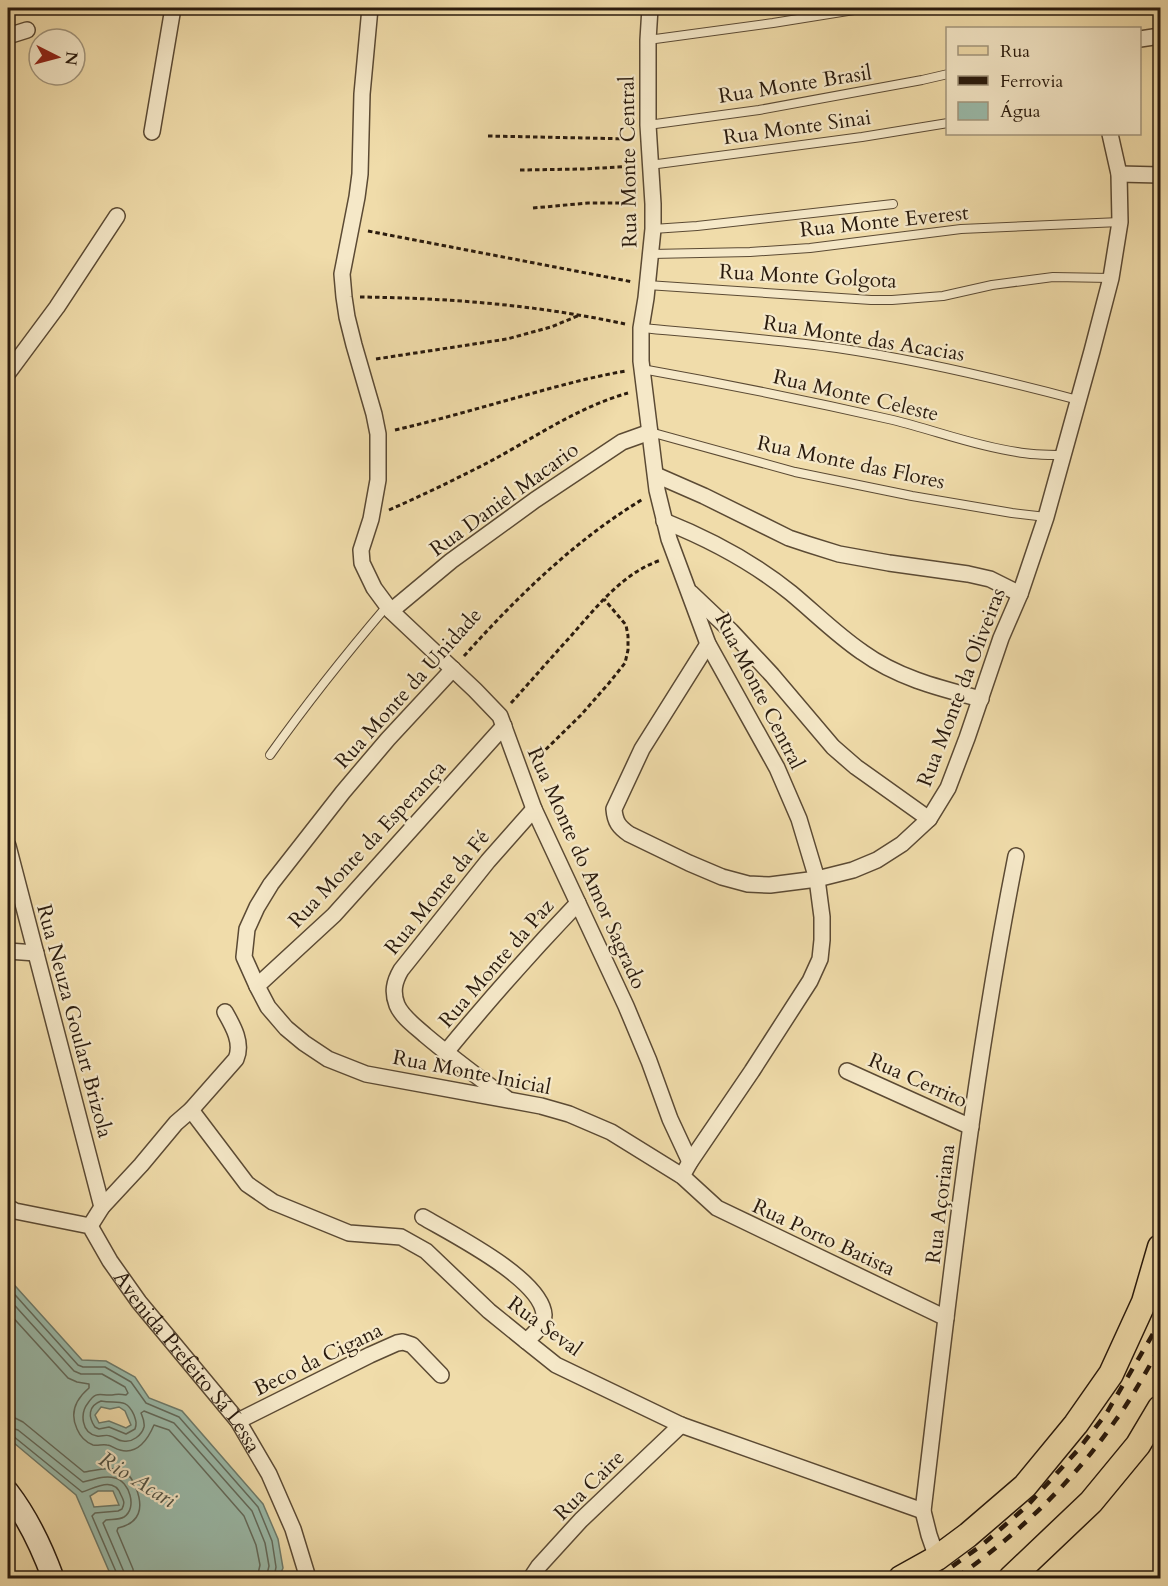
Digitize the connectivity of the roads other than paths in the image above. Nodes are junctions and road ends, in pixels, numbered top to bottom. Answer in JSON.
{"nodes":[{"id":1,"x":173,"y":8,"type":"edge"},
{"id":2,"x":370,"y":8,"type":"edge"},
{"id":3,"x":650,"y":8,"type":"edge"},
{"id":4,"x":880,"y":8,"type":"edge"},
{"id":5,"x":27,"y":30,"type":"dead end"},
{"id":6,"x":8,"y":36,"type":"edge"},
{"id":7,"x":1161,"y":36,"type":"edge"},
{"id":8,"x":1141,"y":39,"type":"edge"},
{"id":9,"x":648,"y":40,"type":"junction"},
{"id":10,"x":946,"y":74,"type":"edge"},
{"id":11,"x":946,"y":123,"type":"edge"},
{"id":12,"x":152,"y":132,"type":"dead end"},
{"id":13,"x":648,"y":132,"type":"junction"},
{"id":14,"x":1110,"y":135,"type":"edge"},
{"id":15,"x":650,"y":165,"type":"junction"},
{"id":16,"x":1119,"y":174,"type":"junction"},
{"id":17,"x":1161,"y":175,"type":"edge"},
{"id":18,"x":893,"y":204,"type":"dead end"},
{"id":19,"x":117,"y":216,"type":"dead end"},
{"id":20,"x":1120,"y":222,"type":"junction"},
{"id":21,"x":653,"y":229,"type":"junction"},
{"id":22,"x":651,"y":254,"type":"junction"},
{"id":23,"x":1111,"y":278,"type":"junction"},
{"id":24,"x":647,"y":285,"type":"junction"},
{"id":25,"x":641,"y":328,"type":"junction"},
{"id":26,"x":642,"y":369,"type":"junction"},
{"id":27,"x":8,"y":373,"type":"edge"},
{"id":28,"x":1078,"y":400,"type":"junction"},
{"id":29,"x":650,"y":432,"type":"junction"},
{"id":30,"x":1063,"y":456,"type":"junction"},
{"id":31,"x":657,"y":483,"type":"junction"},
{"id":32,"x":1046,"y":517,"type":"junction"},
{"id":33,"x":664,"y":522,"type":"junction"},
{"id":34,"x":687,"y":590,"type":"junction"},
{"id":35,"x":1020,"y":594,"type":"junction"},
{"id":36,"x":389,"y":609,"type":"junction"},
{"id":37,"x":708,"y":644,"type":"junction"},
{"id":38,"x":453,"y":669,"type":"junction"},
{"id":39,"x":981,"y":699,"type":"junction"},
{"id":40,"x":502,"y":721,"type":"junction"},
{"id":41,"x":270,"y":755,"type":"dead end"},
{"id":42,"x":534,"y":808,"type":"junction"},
{"id":43,"x":929,"y":819,"type":"junction"},
{"id":44,"x":8,"y":846,"type":"edge"},
{"id":45,"x":1016,"y":856,"type":"dead end"},
{"id":46,"x":817,"y":879,"type":"junction"},
{"id":47,"x":578,"y":903,"type":"junction"},
{"id":48,"x":8,"y":951,"type":"edge"},
{"id":49,"x":36,"y":953,"type":"junction"},
{"id":50,"x":244,"y":957,"type":"joint"},
{"id":51,"x":257,"y":986,"type":"junction"},
{"id":52,"x":225,"y":1012,"type":"dead end"},
{"id":53,"x":446,"y":1052,"type":"junction"},
{"id":54,"x":847,"y":1071,"type":"dead end"},
{"id":55,"x":509,"y":1101,"type":"junction"},
{"id":56,"x":191,"y":1110,"type":"junction"},
{"id":57,"x":971,"y":1126,"type":"junction"},
{"id":58,"x":690,"y":1162,"type":"junction"},
{"id":59,"x":682,"y":1176,"type":"junction"},
{"id":60,"x":8,"y":1207,"type":"edge"},
{"id":61,"x":102,"y":1207,"type":"junction"},
{"id":62,"x":717,"y":1208,"type":"joint"},
{"id":63,"x":423,"y":1217,"type":"dead end"},
{"id":64,"x":90,"y":1226,"type":"junction"},
{"id":65,"x":1161,"y":1246,"type":"edge"},
{"id":66,"x":946,"y":1318,"type":"junction"},
{"id":67,"x":525,"y":1341,"type":"junction"},
{"id":68,"x":441,"y":1375,"type":"dead end"},
{"id":69,"x":1161,"y":1408,"type":"edge"},
{"id":70,"x":238,"y":1421,"type":"junction"},
{"id":71,"x":681,"y":1425,"type":"junction"},
{"id":72,"x":8,"y":1492,"type":"edge"},
{"id":73,"x":923,"y":1511,"type":"junction"},
{"id":74,"x":937,"y":1558,"type":"junction"},
{"id":75,"x":53,"y":1578,"type":"edge"},
{"id":76,"x":308,"y":1578,"type":"edge"},
{"id":77,"x":531,"y":1578,"type":"edge"},
{"id":78,"x":901,"y":1578,"type":"edge"},
{"id":79,"x":1011,"y":1578,"type":"edge"}],
"edges":[{"from":1,"to":12,"type":"street"},
{"from":2,"to":36,"type":"street","name":"Rua Monte do Amor Sagrado"},
{"from":3,"to":9,"type":"street","name":"Rua Monte Central"},
{"from":4,"to":9,"type":"lane"},
{"from":5,"to":6,"type":"street"},
{"from":7,"to":8,"type":"street"},
{"from":9,"to":13,"type":"street","name":"Rua Monte Central"},
{"from":10,"to":13,"type":"lane","name":"Rua Monte Brasil"},
{"from":11,"to":15,"type":"lane","name":"Rua Monte Sinai"},
{"from":13,"to":15,"type":"street","name":"Rua Monte Central"},
{"from":14,"to":16,"type":"street","name":"Rua Monte da Oliveiras"},
{"from":15,"to":21,"type":"street","name":"Rua Monte Central"},
{"from":16,"to":17,"type":"street"},
{"from":16,"to":20,"type":"street","name":"Rua Monte da Oliveiras"},
{"from":18,"to":21,"type":"lane"},
{"from":19,"to":27,"type":"street"},
{"from":20,"to":22,"type":"lane","name":"Rua Monte Everest"},
{"from":20,"to":23,"type":"street","name":"Rua Monte da Oliveiras"},
{"from":21,"to":22,"type":"street","name":"Rua Monte Central"},
{"from":22,"to":24,"type":"street","name":"Rua Monte Central"},
{"from":23,"to":24,"type":"lane","name":"Rua Monte Golgota"},
{"from":23,"to":28,"type":"street","name":"Rua Monte da Oliveiras"},
{"from":24,"to":25,"type":"street","name":"Rua Monte Central"},
{"from":25,"to":26,"type":"street","name":"Rua Monte Central"},
{"from":25,"to":28,"type":"lane","name":"Rua Monte das Acacias"},
{"from":26,"to":29,"type":"street","name":"Rua Monte Central"},
{"from":26,"to":30,"type":"lane","name":"Rua Monte Celeste"},
{"from":28,"to":30,"type":"street","name":"Rua Monte da Oliveiras"},
{"from":29,"to":31,"type":"street","name":"Rua Monte Central"},
{"from":29,"to":32,"type":"lane","name":"Rua Monte das Flores"},
{"from":29,"to":36,"type":"street","name":"Rua Daniel Macario"},
{"from":30,"to":32,"type":"street","name":"Rua Monte da Oliveiras"},
{"from":31,"to":33,"type":"street","name":"Rua Monte Central"},
{"from":31,"to":35,"type":"street"},
{"from":32,"to":35,"type":"street","name":"Rua Monte da Oliveiras"},
{"from":33,"to":34,"type":"street","name":"Rua Monte Central"},
{"from":33,"to":39,"type":"street"},
{"from":34,"to":37,"type":"street","name":"Rua Monte Central"},
{"from":34,"to":43,"type":"street"},
{"from":35,"to":39,"type":"street","name":"Rua Monte da Oliveiras"},
{"from":36,"to":38,"type":"street","name":"Rua Monte do Amor Sagrado"},
{"from":36,"to":41,"type":"lane","name":"Rua Daniel Macario"},
{"from":37,"to":46,"type":"street","name":"Rua Monte Central"},
{"from":37,"to":46,"type":"street","name":"Rua Monte da Oliveiras"},
{"from":38,"to":40,"type":"street","name":"Rua Monte do Amor Sagrado"},
{"from":38,"to":50,"type":"street","name":"Rua Monte da Unidade"},
{"from":39,"to":43,"type":"street","name":"Rua Monte da Oliveiras"},
{"from":40,"to":42,"type":"street","name":"Rua Monte do Amor Sagrado"},
{"from":40,"to":51,"type":"street","name":"Rua Monte da Esperança"},
{"from":42,"to":47,"type":"street","name":"Rua Monte do Amor Sagrado"},
{"from":42,"to":53,"type":"street","name":"Rua Monte da Fé"},
{"from":43,"to":46,"type":"street","name":"Rua Monte da Oliveiras"},
{"from":44,"to":49,"type":"street","name":"Rua Neuza Goulart Brizola"},
{"from":45,"to":57,"type":"street","name":"Rua Açoriana"},
{"from":46,"to":58,"type":"street","name":"Rua Monte Central"},
{"from":47,"to":53,"type":"street","name":"Rua Monte da Paz"},
{"from":47,"to":58,"type":"street","name":"Rua Monte do Amor Sagrado"},
{"from":48,"to":49,"type":"street"},
{"from":49,"to":61,"type":"street","name":"Rua Neuza Goulart Brizola"},
{"from":50,"to":51,"type":"street","name":"Rua Monte Inicial"},
{"from":51,"to":55,"type":"street","name":"Rua Monte Inicial"},
{"from":52,"to":56,"type":"street"},
{"from":53,"to":55,"type":"street","name":"Rua Monte da Fé"},
{"from":54,"to":57,"type":"street","name":"Rua Cerrito"},
{"from":55,"to":59,"type":"street","name":"Rua Monte Inicial"},
{"from":56,"to":61,"type":"street"},
{"from":56,"to":67,"type":"street","name":"Rua Seval"},
{"from":57,"to":66,"type":"street","name":"Rua Açoriana"},
{"from":58,"to":59,"type":"street","name":"Rua Monte Central"},
{"from":59,"to":62,"type":"street","name":"Rua Monte Inicial"},
{"from":60,"to":64,"type":"street"},
{"from":61,"to":64,"type":"street"},
{"from":62,"to":66,"type":"street","name":"Rua Porto Batista"},
{"from":63,"to":67,"type":"street"},
{"from":64,"to":70,"type":"street","name":"Avenida Prefeito Sá Lessa"},
{"from":65,"to":74,"type":"main road"},
{"from":66,"to":73,"type":"street","name":"Rua Açoriana"},
{"from":67,"to":71,"type":"street","name":"Rua Seval"},
{"from":68,"to":70,"type":"street","name":"Beco da Cigana"},
{"from":69,"to":79,"type":"main road"},
{"from":70,"to":76,"type":"street","name":"Avenida Prefeito Sá Lessa"},
{"from":71,"to":73,"type":"street","name":"Rua Seval"},
{"from":71,"to":77,"type":"street","name":"Rua Caire"},
{"from":72,"to":75,"type":"street"},
{"from":73,"to":74,"type":"street","name":"Rua Açoriana"},
{"from":74,"to":78,"type":"main road"}]}
